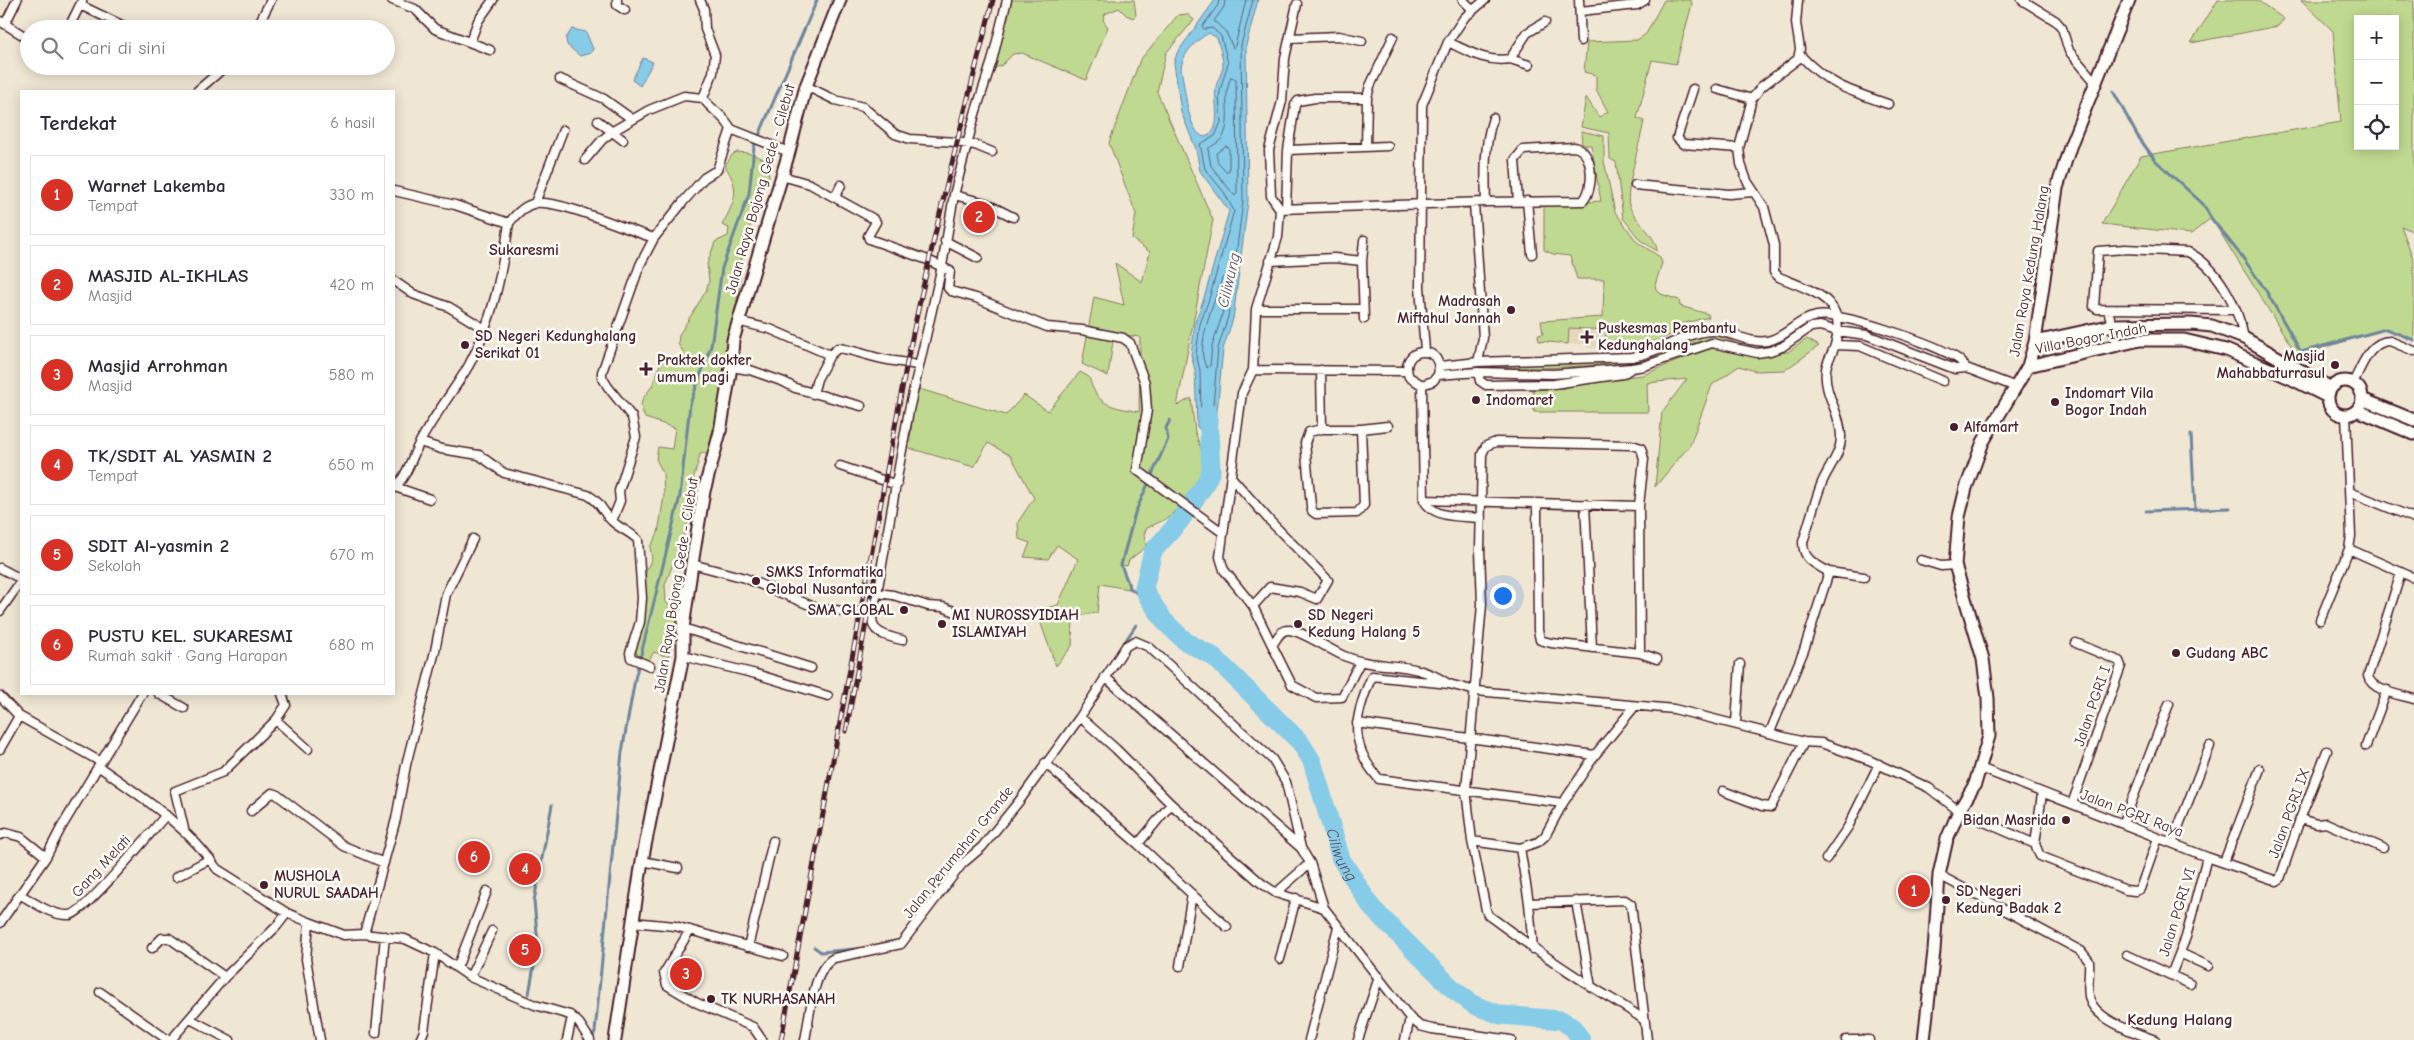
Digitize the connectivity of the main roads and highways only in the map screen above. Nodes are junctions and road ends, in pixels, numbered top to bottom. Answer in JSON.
{"nodes":[{"id":1,"x":840,"y":0,"type":"edge"},
{"id":2,"x":2129,"y":0,"type":"edge"},
{"id":3,"x":2069,"y":333,"type":"junction"},
{"id":4,"x":2034,"y":342,"type":"junction"},
{"id":5,"x":2073,"y":356,"type":"junction"},
{"id":6,"x":2028,"y":366,"type":"junction"},
{"id":7,"x":2295,"y":374,"type":"junction"},
{"id":8,"x":2329,"y":393,"type":"junction"},
{"id":9,"x":2362,"y":399,"type":"junction"},
{"id":10,"x":2352,"y":413,"type":"junction"},
{"id":11,"x":2414,"y":420,"type":"edge"},
{"id":12,"x":2414,"y":434,"type":"edge"},
{"id":13,"x":616,"y":1040,"type":"edge"},
{"id":14,"x":1924,"y":1040,"type":"edge"}],
"edges":[{"from":1,"to":13,"type":"main road","name":"Jalan Raya Bojong Gede - Cilebut"},
{"from":2,"to":4,"type":"main road","name":"Jalan Raya Kedung Halang"},
{"from":3,"to":4,"type":"main road","name":"Villa Bogor Indah"},
{"from":3,"to":5,"type":"main road"},
{"from":3,"to":7,"type":"main road","name":"Villa Bogor Indah"},
{"from":4,"to":6,"type":"main road","name":"Jalan Raya Kedung Halang"},
{"from":5,"to":6,"type":"main road","name":"Villa Bogor Indah"},
{"from":5,"to":7,"type":"main road","name":"Villa Bogor Indah"},
{"from":6,"to":14,"type":"main road","name":"Jalan Raya Kedung Halang"},
{"from":7,"to":8,"type":"main road","name":"Villa Bogor Indah"},
{"from":8,"to":9,"type":"main road"},
{"from":8,"to":10,"type":"main road","name":"Villa Bogor Indah"},
{"from":9,"to":10,"type":"main road"},
{"from":9,"to":11,"type":"main road"},
{"from":10,"to":12,"type":"main road","name":"Villa Bogor Indah"}]}
